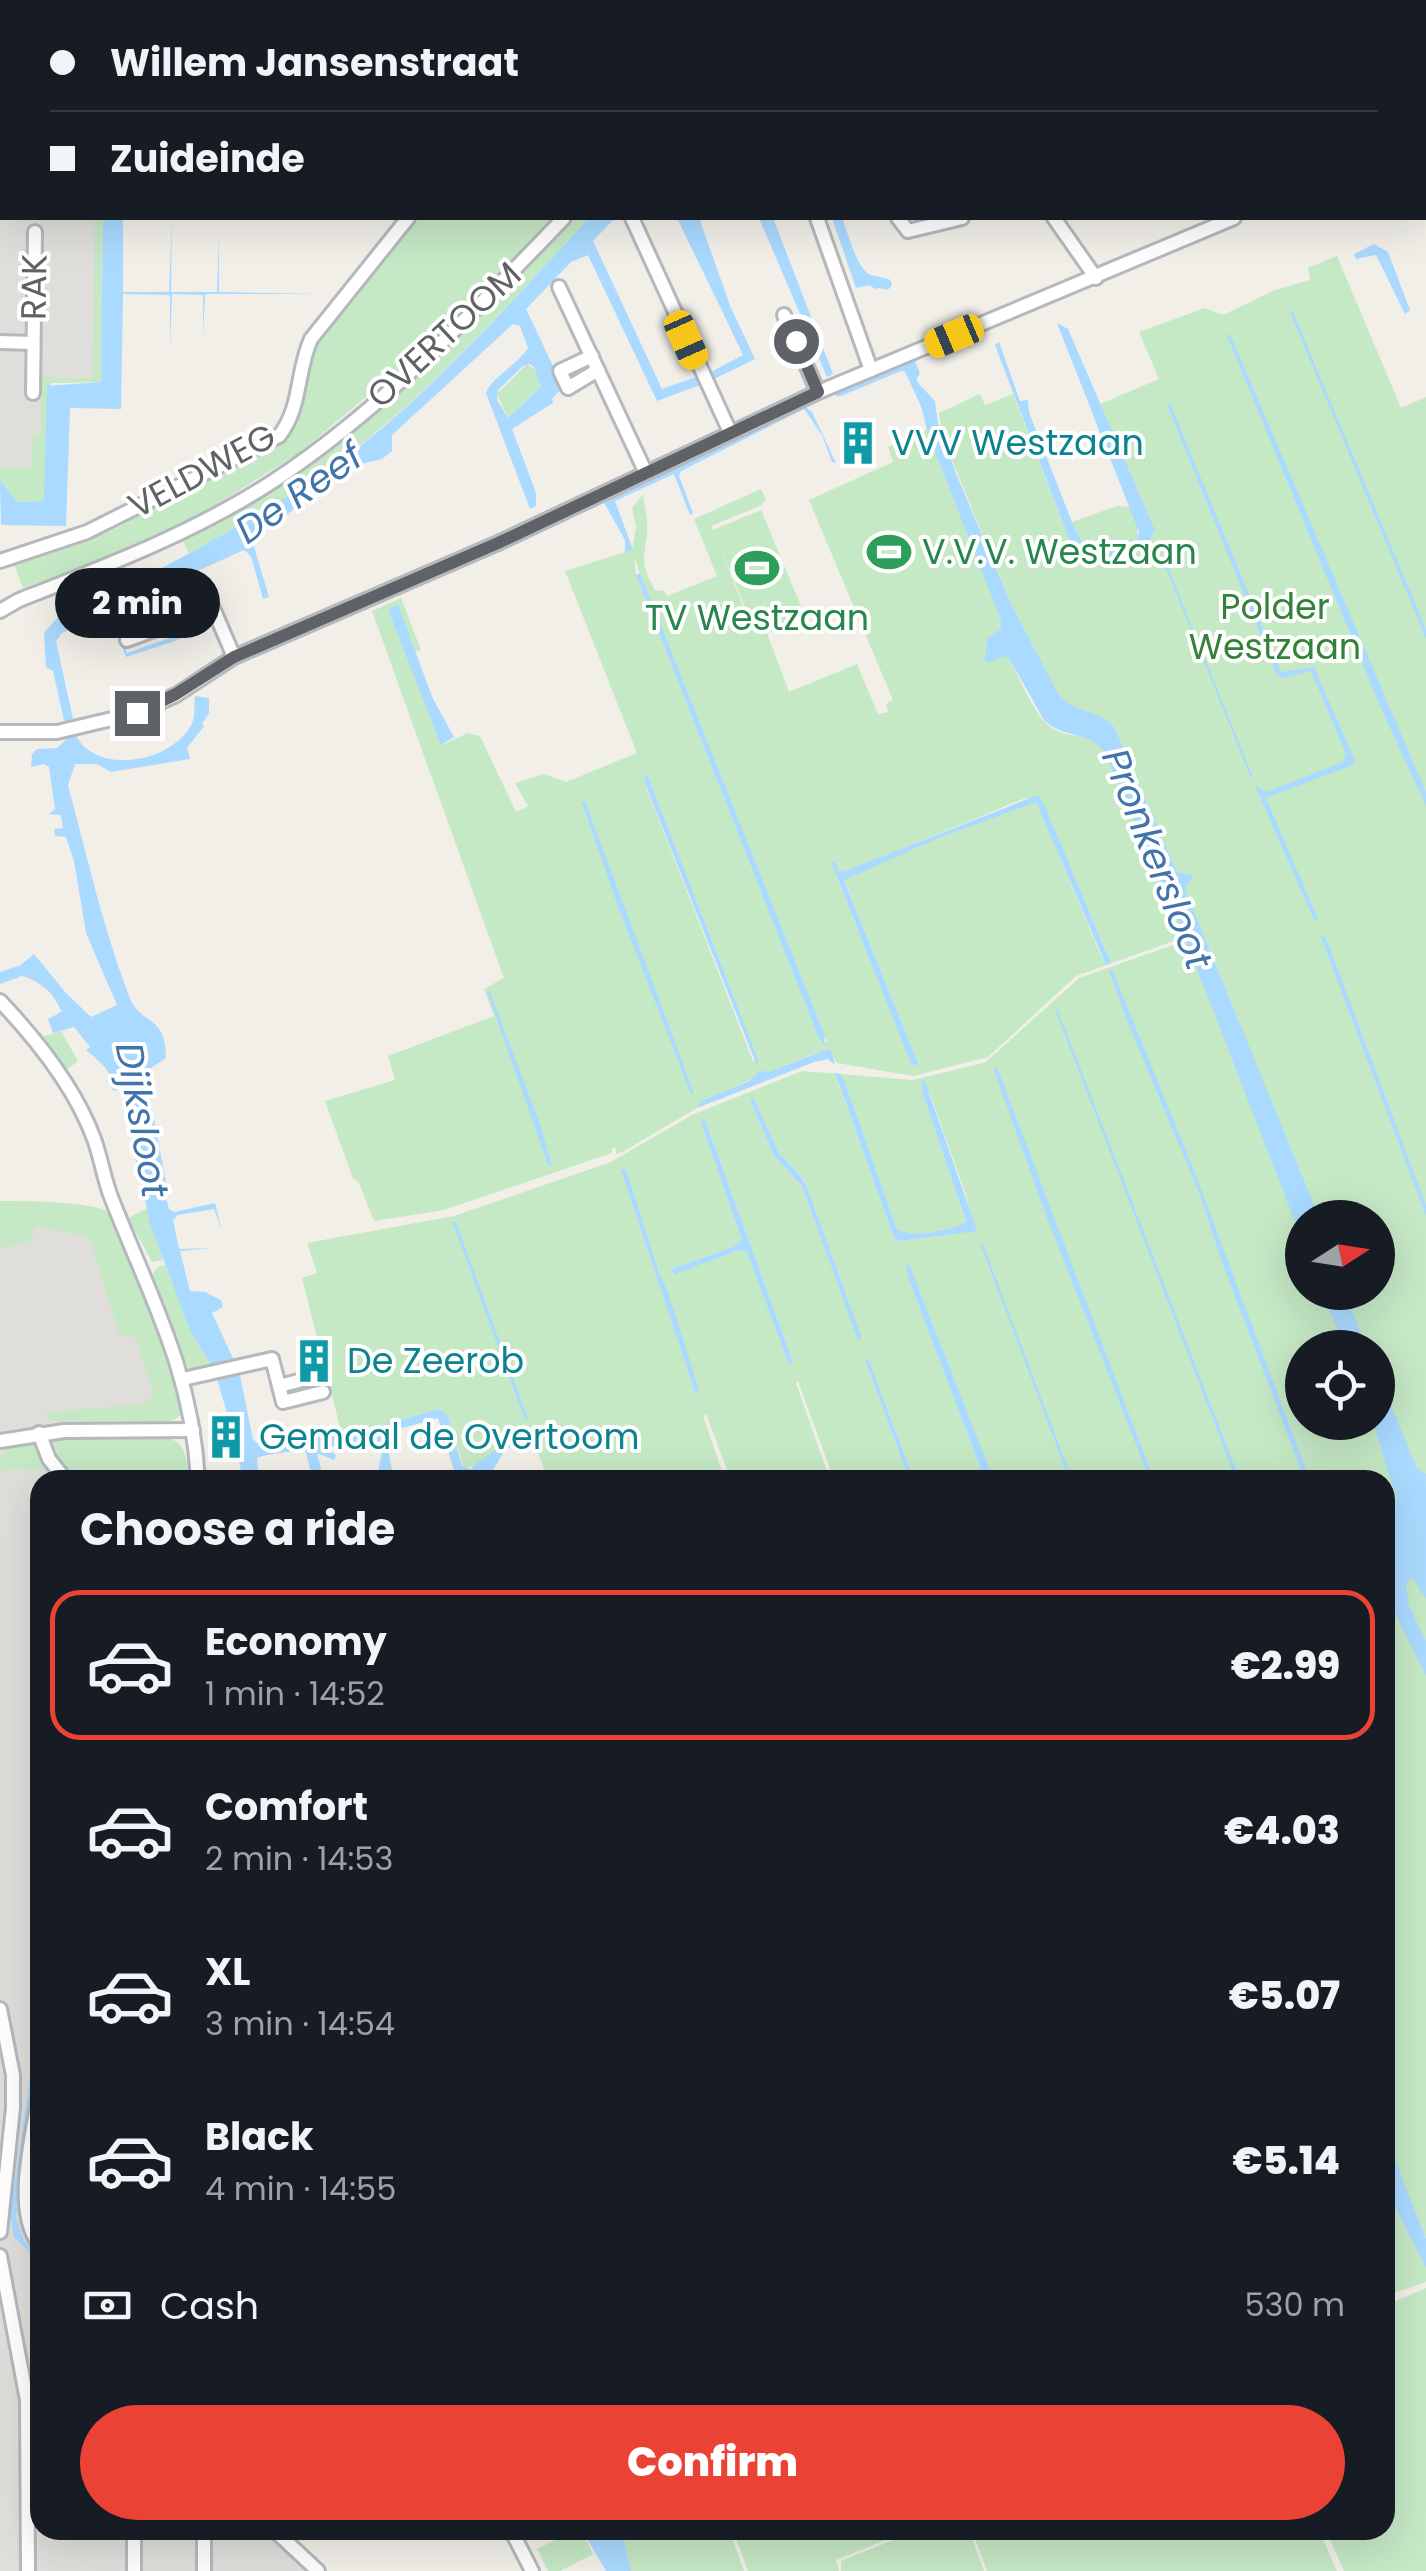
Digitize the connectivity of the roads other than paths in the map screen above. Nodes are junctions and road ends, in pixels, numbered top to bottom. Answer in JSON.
{"nodes":[{"id":1,"x":406,"y":220,"type":"edge"},
{"id":2,"x":562,"y":220,"type":"edge"},
{"id":3,"x":633,"y":220,"type":"edge"},
{"id":4,"x":818,"y":220,"type":"edge"},
{"id":5,"x":900,"y":220,"type":"edge"},
{"id":6,"x":953,"y":220,"type":"edge"},
{"id":7,"x":1055,"y":220,"type":"edge"},
{"id":8,"x":1228,"y":220,"type":"edge"},
{"id":9,"x":34,"y":232,"type":"dead end"},
{"id":10,"x":1096,"y":278,"type":"junction"},
{"id":11,"x":559,"y":286,"type":"dead end"},
{"id":12,"x":784,"y":315,"type":"dead end"},
{"id":13,"x":0,"y":342,"type":"edge"},
{"id":14,"x":33,"y":342,"type":"junction"},
{"id":15,"x":592,"y":356,"type":"junction"},
{"id":16,"x":598,"y":370,"type":"junction"},
{"id":17,"x":871,"y":370,"type":"junction"},
{"id":18,"x":818,"y":392,"type":"junction"},
{"id":19,"x":33,"y":393,"type":"dead end"},
{"id":20,"x":730,"y":432,"type":"junction"},
{"id":21,"x":645,"y":471,"type":"junction"},
{"id":22,"x":0,"y":561,"type":"edge"},
{"id":23,"x":0,"y":611,"type":"edge"},
{"id":24,"x":127,"y":640,"type":"dead end"},
{"id":25,"x":234,"y":657,"type":"junction"},
{"id":26,"x":0,"y":732,"type":"edge"},
{"id":27,"x":0,"y":1001,"type":"edge"},
{"id":28,"x":318,"y":1376,"type":"dead end"},
{"id":29,"x":184,"y":1380,"type":"junction"},
{"id":30,"x":279,"y":1386,"type":"junction"},
{"id":31,"x":323,"y":1392,"type":"dead end"},
{"id":32,"x":193,"y":1430,"type":"junction"},
{"id":33,"x":40,"y":1433,"type":"junction"},
{"id":34,"x":0,"y":1442,"type":"edge"},
{"id":35,"x":57,"y":1470,"type":"edge"},
{"id":36,"x":197,"y":1470,"type":"edge"},
{"id":37,"x":0,"y":2008,"type":"edge"},
{"id":38,"x":30,"y":2163,"type":"edge"},
{"id":39,"x":30,"y":2230,"type":"edge"},
{"id":40,"x":0,"y":2232,"type":"edge"},
{"id":41,"x":0,"y":2256,"type":"edge"},
{"id":42,"x":30,"y":2417,"type":"edge"},
{"id":43,"x":30,"y":2527,"type":"edge"},
{"id":44,"x":134,"y":2540,"type":"edge"},
{"id":45,"x":204,"y":2540,"type":"edge"},
{"id":46,"x":285,"y":2540,"type":"edge"},
{"id":47,"x":516,"y":2540,"type":"edge"},
{"id":48,"x":28,"y":2571,"type":"edge"},
{"id":49,"x":134,"y":2571,"type":"edge"},
{"id":50,"x":204,"y":2571,"type":"edge"},
{"id":51,"x":318,"y":2571,"type":"edge"},
{"id":52,"x":532,"y":2571,"type":"edge"}],
"edges":[{"from":1,"to":22,"type":"street","name":"VELDWEG"},
{"from":2,"to":23,"type":"street","name":"OVERTOOM"},
{"from":3,"to":20,"type":"street"},
{"from":4,"to":17,"type":"street"},
{"from":5,"to":6,"type":"street"},
{"from":7,"to":10,"type":"street"},
{"from":8,"to":10,"type":"street"},
{"from":9,"to":14,"type":"street","name":"RAK"},
{"from":10,"to":17,"type":"street"},
{"from":11,"to":15,"type":"street"},
{"from":12,"to":18,"type":"street"},
{"from":13,"to":14,"type":"street","name":"RAK"},
{"from":14,"to":19,"type":"street","name":"RAK"},
{"from":15,"to":16,"type":"street"},
{"from":15,"to":16,"type":"street"},
{"from":16,"to":21,"type":"street"},
{"from":17,"to":18,"type":"street"},
{"from":18,"to":20,"type":"street"},
{"from":20,"to":21,"type":"street"},
{"from":21,"to":25,"type":"street"},
{"from":24,"to":25,"type":"street"},
{"from":25,"to":26,"type":"street"},
{"from":27,"to":29,"type":"street"},
{"from":28,"to":30,"type":"street"},
{"from":29,"to":30,"type":"street"},
{"from":29,"to":32,"type":"street"},
{"from":30,"to":31,"type":"street"},
{"from":32,"to":33,"type":"street"},
{"from":32,"to":36,"type":"street"},
{"from":33,"to":34,"type":"street"},
{"from":33,"to":35,"type":"street"},
{"from":37,"to":40,"type":"street"},
{"from":38,"to":39,"type":"street"},
{"from":41,"to":42,"type":"street"},
{"from":43,"to":48,"type":"street"},
{"from":44,"to":49,"type":"street"},
{"from":45,"to":50,"type":"street"},
{"from":46,"to":51,"type":"street"},
{"from":47,"to":52,"type":"street"}]}
